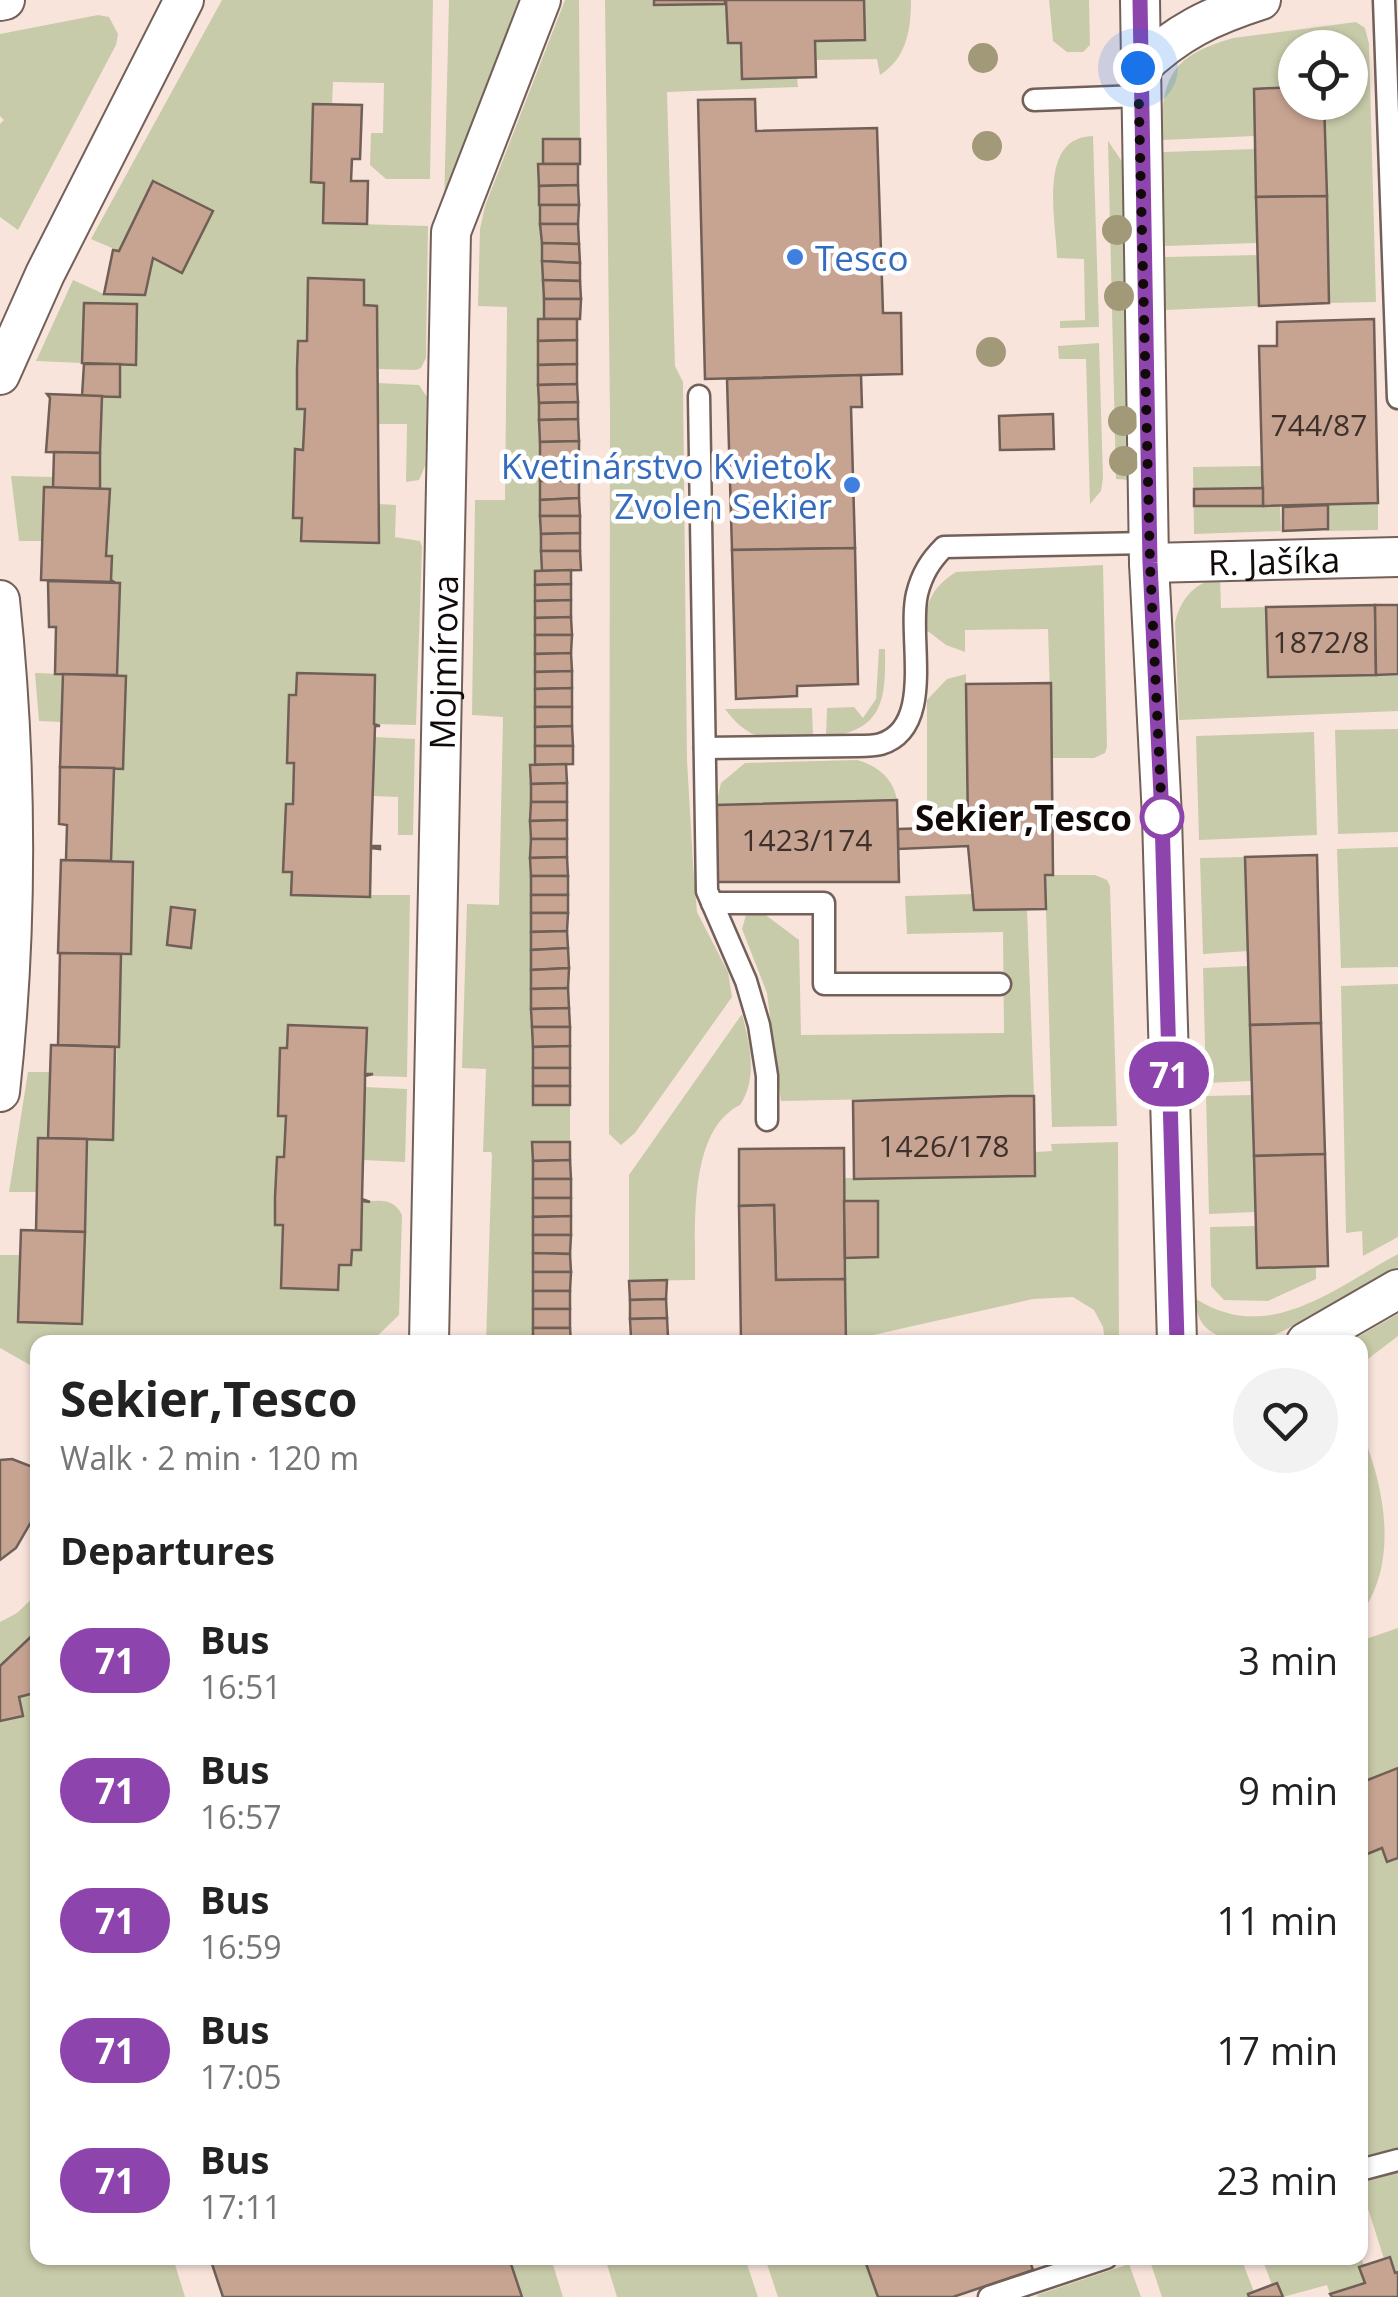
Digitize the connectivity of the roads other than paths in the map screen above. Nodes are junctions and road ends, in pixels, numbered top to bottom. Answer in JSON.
{"nodes":[{"id":1,"x":184,"y":0,"type":"edge"},
{"id":2,"x":541,"y":0,"type":"edge"},
{"id":3,"x":1140,"y":0,"type":"edge"},
{"id":4,"x":1261,"y":0,"type":"edge"},
{"id":5,"x":1384,"y":0,"type":"edge"},
{"id":6,"x":1139,"y":82,"type":"junction"},
{"id":7,"x":1034,"y":100,"type":"dead end"},
{"id":8,"x":0,"y":374,"type":"edge"},
{"id":9,"x":699,"y":396,"type":"dead end"},
{"id":10,"x":1398,"y":398,"type":"edge"},
{"id":11,"x":1149,"y":553,"type":"junction"},
{"id":12,"x":1398,"y":557,"type":"edge"},
{"id":13,"x":0,"y":600,"type":"edge"},
{"id":14,"x":705,"y":748,"type":"junction"},
{"id":15,"x":712,"y":903,"type":"junction"},
{"id":16,"x":1000,"y":984,"type":"dead end"},
{"id":17,"x":0,"y":1092,"type":"edge"},
{"id":18,"x":767,"y":1120,"type":"dead end"},
{"id":19,"x":1398,"y":1289,"type":"edge"},
{"id":20,"x":429,"y":1335,"type":"edge"},
{"id":21,"x":1177,"y":1335,"type":"edge"},
{"id":22,"x":1318,"y":1335,"type":"edge"},
{"id":23,"x":1398,"y":2160,"type":"edge"},
{"id":24,"x":1368,"y":2168,"type":"edge"},
{"id":25,"x":1085,"y":2265,"type":"edge"},
{"id":26,"x":989,"y":2297,"type":"edge"}],
"edges":[{"from":1,"to":8,"type":"street"},
{"from":2,"to":20,"type":"street","name":"Mojmírova"},
{"from":3,"to":6,"type":"street"},
{"from":4,"to":6,"type":"street"},
{"from":5,"to":10,"type":"lane"},
{"from":6,"to":7,"type":"lane"},
{"from":6,"to":11,"type":"street"},
{"from":9,"to":14,"type":"lane"},
{"from":11,"to":12,"type":"street","name":"R. Jašíka"},
{"from":11,"to":14,"type":"lane"},
{"from":11,"to":21,"type":"street"},
{"from":13,"to":17,"type":"street"},
{"from":14,"to":15,"type":"lane"},
{"from":15,"to":16,"type":"lane"},
{"from":15,"to":18,"type":"lane"},
{"from":19,"to":22,"type":"street"},
{"from":23,"to":24,"type":"lane"},
{"from":25,"to":26,"type":"lane"}]}
